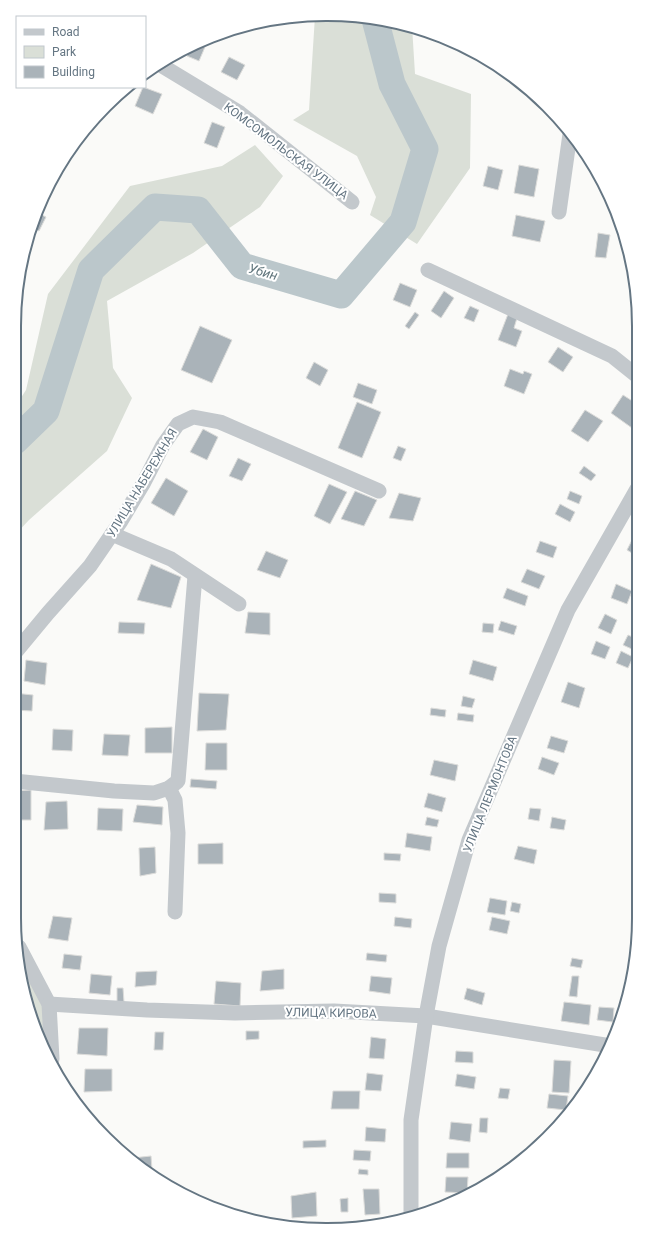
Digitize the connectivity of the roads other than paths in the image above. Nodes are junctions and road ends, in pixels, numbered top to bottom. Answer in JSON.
{"nodes":[{"id":1,"x":165,"y":67,"type":"edge"},
{"id":2,"x":569,"y":141,"type":"edge"},
{"id":3,"x":352,"y":202,"type":"dead end"},
{"id":4,"x":559,"y":212,"type":"dead end"},
{"id":5,"x":428,"y":270,"type":"dead end"},
{"id":6,"x":632,"y":372,"type":"edge"},
{"id":7,"x":378,"y":491,"type":"dead end"},
{"id":8,"x":632,"y":498,"type":"edge"},
{"id":9,"x":112,"y":534,"type":"junction"},
{"id":10,"x":195,"y":576,"type":"junction"},
{"id":11,"x":239,"y":604,"type":"dead end"},
{"id":12,"x":21,"y":646,"type":"edge"},
{"id":13,"x":21,"y":782,"type":"edge"},
{"id":14,"x":169,"y":788,"type":"junction"},
{"id":15,"x":175,"y":912,"type":"dead end"},
{"id":16,"x":24,"y":956,"type":"edge"},
{"id":17,"x":50,"y":1004,"type":"junction"},
{"id":18,"x":426,"y":1016,"type":"junction"},
{"id":19,"x":604,"y":1045,"type":"edge"},
{"id":20,"x":52,"y":1050,"type":"edge"},
{"id":21,"x":411,"y":1211,"type":"edge"}],
"edges":[{"from":1,"to":3,"type":"street","name":"КОМСОМОЛЬСКАЯ УЛИЦА"},
{"from":2,"to":4,"type":"street"},
{"from":5,"to":6,"type":"street"},
{"from":7,"to":9,"type":"street","name":"УЛИЦА НАБЕРЕЖНАЯ"},
{"from":8,"to":18,"type":"street","name":"УЛИЦА ЛЕРМОНТОВА"},
{"from":9,"to":10,"type":"street"},
{"from":9,"to":12,"type":"street","name":"УЛИЦА НАБЕРЕЖНАЯ"},
{"from":10,"to":11,"type":"street"},
{"from":10,"to":14,"type":"street"},
{"from":13,"to":14,"type":"street"},
{"from":14,"to":15,"type":"street"},
{"from":16,"to":17,"type":"street"},
{"from":17,"to":18,"type":"street","name":"УЛИЦА КИРОВА"},
{"from":17,"to":20,"type":"street"},
{"from":18,"to":19,"type":"street","name":"УЛИЦА КИРОВА"},
{"from":18,"to":21,"type":"street","name":"УЛИЦА ЛЕРМОНТОВА"}]}
